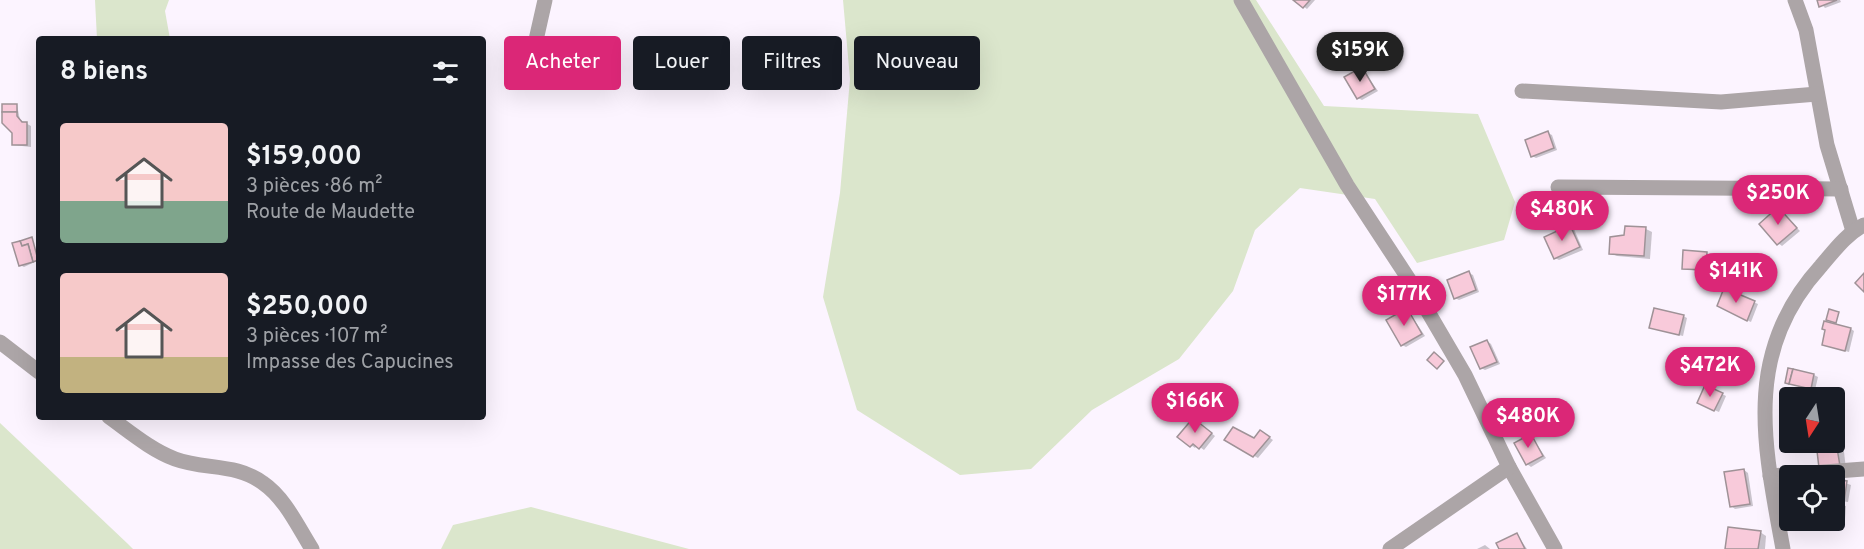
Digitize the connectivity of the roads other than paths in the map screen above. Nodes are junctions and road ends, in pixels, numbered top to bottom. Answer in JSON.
{"nodes":[{"id":1,"x":545,"y":0,"type":"edge"},
{"id":2,"x":1241,"y":0,"type":"edge"},
{"id":3,"x":1795,"y":0,"type":"edge"},
{"id":4,"x":537,"y":36,"type":"edge"},
{"id":5,"x":1522,"y":91,"type":"dead end"},
{"id":6,"x":1817,"y":94,"type":"junction"},
{"id":7,"x":1558,"y":187,"type":"dead end"},
{"id":8,"x":1841,"y":189,"type":"junction"},
{"id":9,"x":1858,"y":228,"type":"edge"},
{"id":10,"x":0,"y":342,"type":"edge"},
{"id":11,"x":36,"y":370,"type":"edge"},
{"id":12,"x":113,"y":420,"type":"edge"},
{"id":13,"x":1509,"y":467,"type":"junction"},
{"id":14,"x":1864,"y":469,"type":"edge"},
{"id":15,"x":1770,"y":476,"type":"junction"},
{"id":16,"x":312,"y":549,"type":"edge"},
{"id":17,"x":1390,"y":549,"type":"edge"},
{"id":18,"x":1555,"y":549,"type":"edge"},
{"id":19,"x":1784,"y":549,"type":"edge"}],
"edges":[{"from":1,"to":4,"type":"street"},
{"from":2,"to":13,"type":"street"},
{"from":3,"to":6,"type":"street"},
{"from":5,"to":6,"type":"street"},
{"from":6,"to":8,"type":"street"},
{"from":7,"to":8,"type":"street"},
{"from":8,"to":9,"type":"street"},
{"from":9,"to":15,"type":"street"},
{"from":10,"to":11,"type":"street"},
{"from":12,"to":16,"type":"street"},
{"from":13,"to":17,"type":"street"},
{"from":13,"to":18,"type":"street"},
{"from":14,"to":15,"type":"street"},
{"from":15,"to":19,"type":"street"}]}
